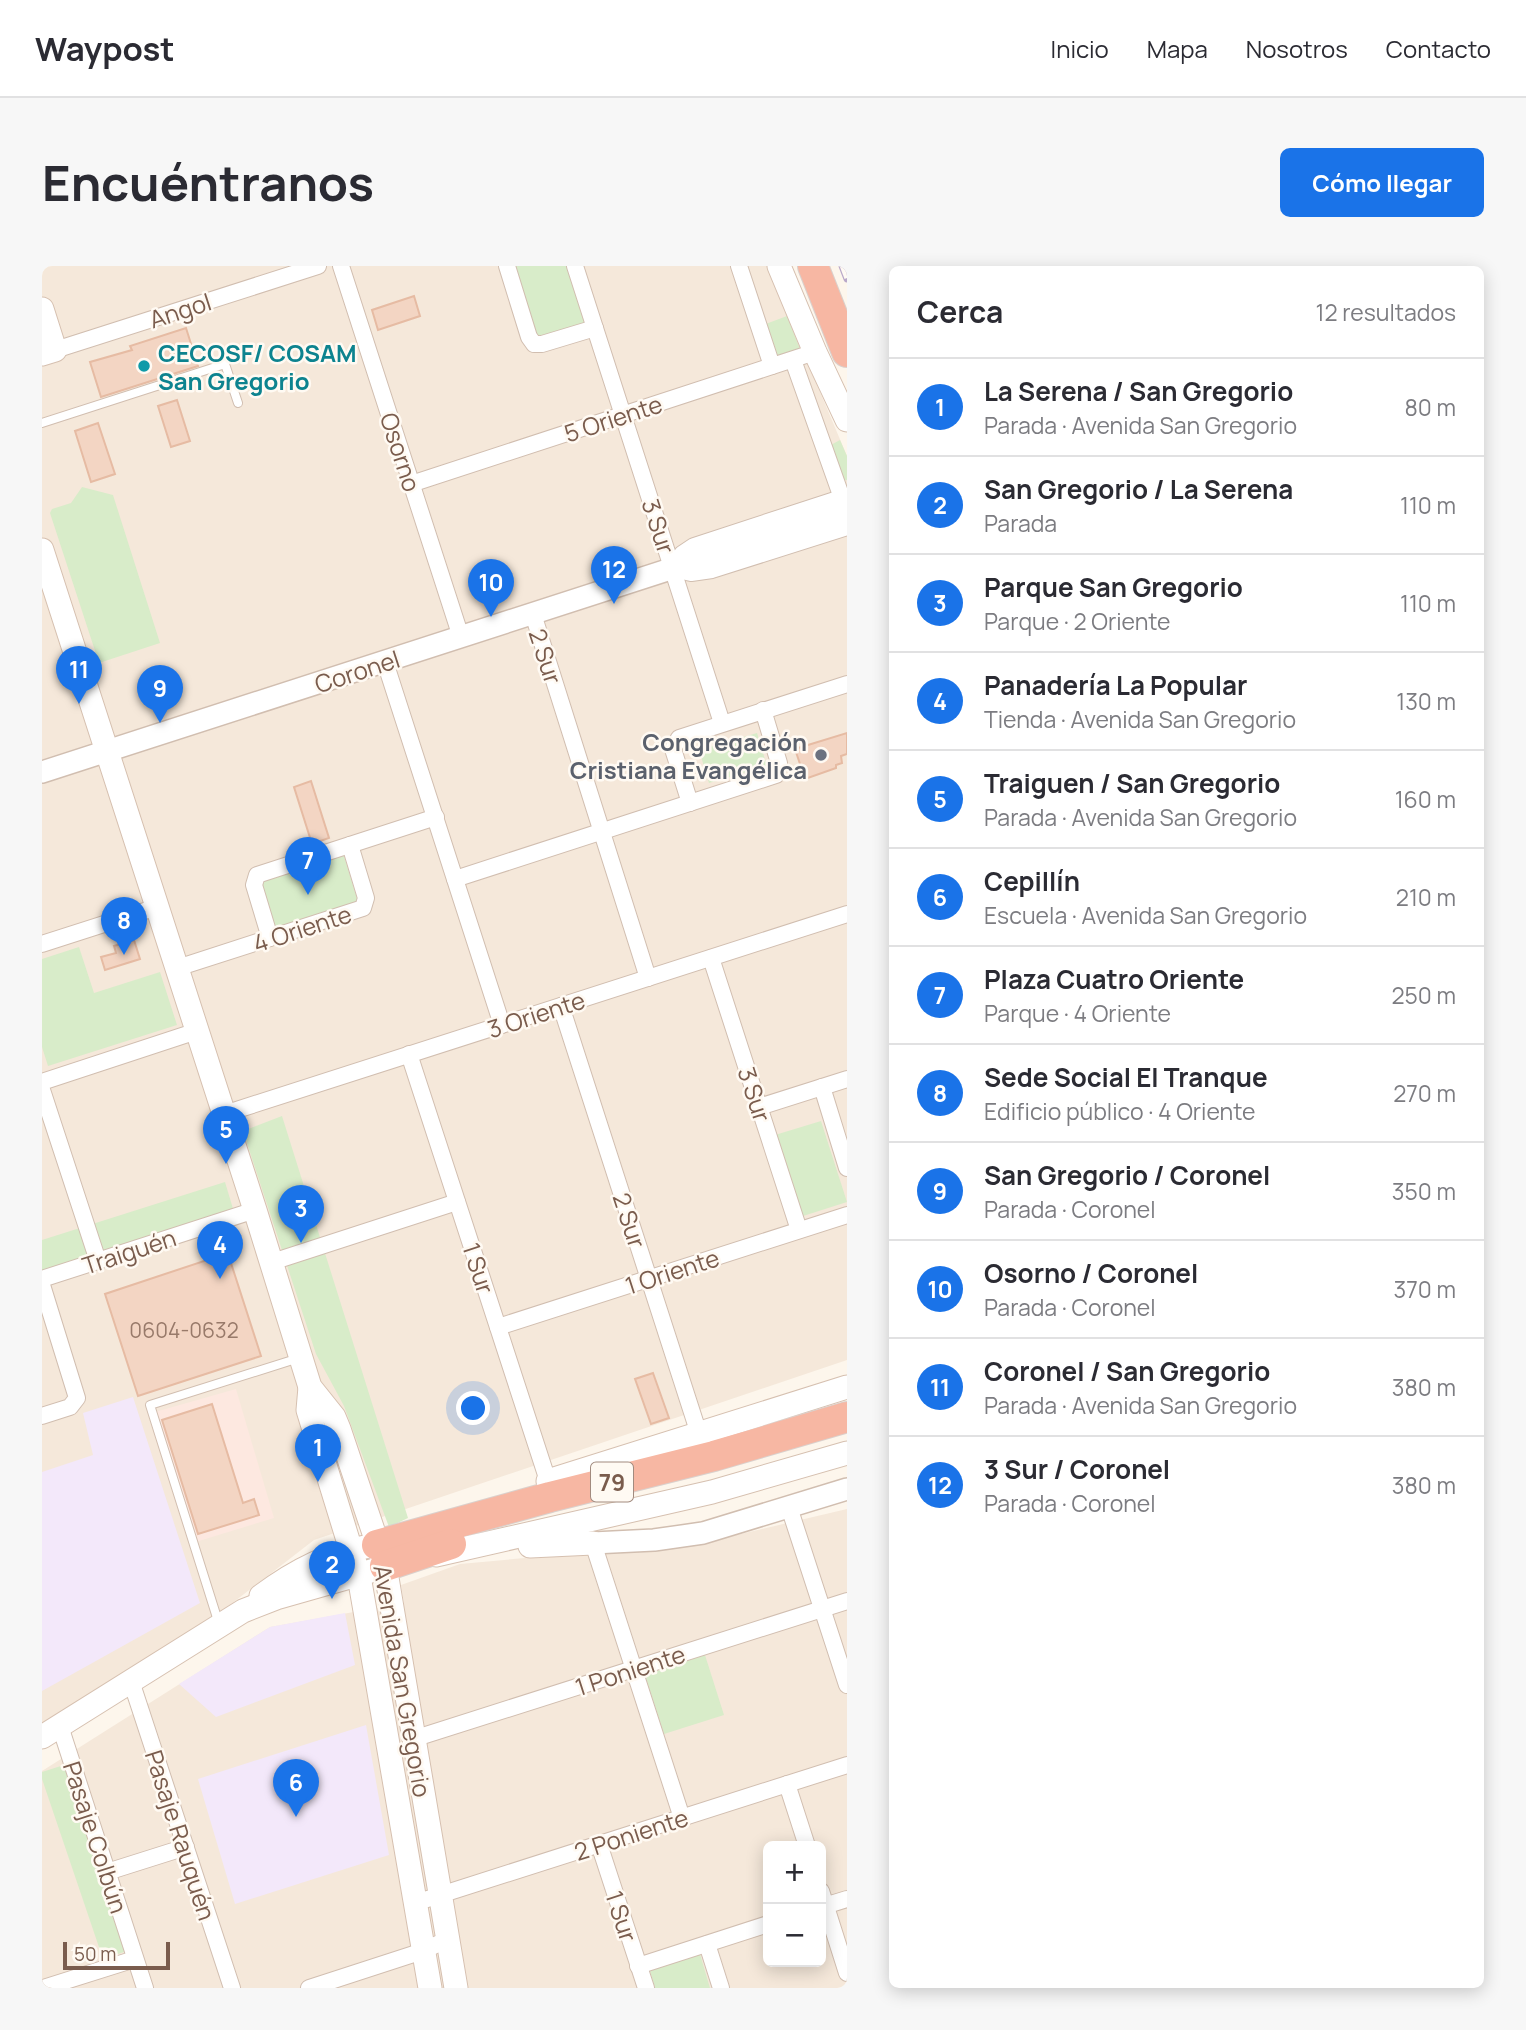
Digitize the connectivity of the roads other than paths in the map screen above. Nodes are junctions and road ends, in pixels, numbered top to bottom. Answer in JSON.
{"nodes":[{"id":1,"x":318,"y":266,"type":"edge"},
{"id":2,"x":341,"y":266,"type":"edge"},
{"id":3,"x":507,"y":266,"type":"edge"},
{"id":4,"x":575,"y":266,"type":"edge"},
{"id":5,"x":739,"y":266,"type":"edge"},
{"id":6,"x":779,"y":266,"type":"edge"},
{"id":7,"x":813,"y":266,"type":"edge"},
{"id":8,"x":42,"y":309,"type":"edge"},
{"id":9,"x":595,"y":328,"type":"junction"},
{"id":10,"x":49,"y":352,"type":"edge"},
{"id":11,"x":815,"y":352,"type":"junction"},
{"id":12,"x":847,"y":352,"type":"edge"},
{"id":13,"x":793,"y":360,"type":"junction"},
{"id":14,"x":772,"y":366,"type":"junction"},
{"id":15,"x":238,"y":403,"type":"dead end"},
{"id":16,"x":623,"y":415,"type":"junction"},
{"id":17,"x":847,"y":420,"type":"edge"},
{"id":18,"x":42,"y":423,"type":"edge"},
{"id":19,"x":411,"y":484,"type":"junction"},
{"id":20,"x":845,"y":502,"type":"edge"},
{"id":21,"x":847,"y":527,"type":"edge"},
{"id":22,"x":42,"y":550,"type":"edge"},
{"id":23,"x":673,"y":569,"type":"junction"},
{"id":24,"x":533,"y":614,"type":"junction"},
{"id":25,"x":461,"y":637,"type":"junction"},
{"id":26,"x":386,"y":662,"type":"junction"},
{"id":27,"x":847,"y":684,"type":"edge"},
{"id":28,"x":763,"y":710,"type":"junction"},
{"id":29,"x":722,"y":723,"type":"junction"},
{"id":30,"x":107,"y":751,"type":"junction"},
{"id":31,"x":42,"y":772,"type":"edge"},
{"id":32,"x":690,"y":803,"type":"junction"},
{"id":33,"x":436,"y":817,"type":"junction"},
{"id":34,"x":602,"y":831,"type":"junction"},
{"id":35,"x":350,"y":845,"type":"junction"},
{"id":36,"x":455,"y":879,"type":"junction"},
{"id":37,"x":157,"y":906,"type":"junction"},
{"id":38,"x":847,"y":914,"type":"edge"},
{"id":39,"x":270,"y":938,"type":"junction"},
{"id":40,"x":42,"y":944,"type":"edge"},
{"id":41,"x":711,"y":958,"type":"junction"},
{"id":42,"x":177,"y":968,"type":"junction"},
{"id":43,"x":648,"y":978,"type":"junction"},
{"id":44,"x":561,"y":1006,"type":"junction"},
{"id":45,"x":502,"y":1025,"type":"junction"},
{"id":46,"x":197,"y":1031,"type":"junction"},
{"id":47,"x":409,"y":1054,"type":"junction"},
{"id":48,"x":847,"y":1079,"type":"edge"},
{"id":49,"x":42,"y":1082,"type":"edge"},
{"id":50,"x":822,"y":1087,"type":"junction"},
{"id":51,"x":42,"y":1090,"type":"edge"},
{"id":52,"x":759,"y":1107,"type":"junction"},
{"id":53,"x":224,"y":1114,"type":"junction"},
{"id":54,"x":847,"y":1168,"type":"edge"},
{"id":55,"x":457,"y":1202,"type":"junction"},
{"id":56,"x":256,"y":1210,"type":"junction"},
{"id":57,"x":847,"y":1215,"type":"edge"},
{"id":58,"x":799,"y":1230,"type":"junction"},
{"id":59,"x":98,"y":1261,"type":"junction"},
{"id":60,"x":272,"y":1262,"type":"junction"},
{"id":61,"x":42,"y":1279,"type":"edge"},
{"id":62,"x":649,"y":1279,"type":"junction"},
{"id":63,"x":42,"y":1285,"type":"edge"},
{"id":64,"x":498,"y":1327,"type":"junction"},
{"id":65,"x":302,"y":1358,"type":"junction"},
{"id":66,"x":847,"y":1378,"type":"edge"},
{"id":67,"x":847,"y":1388,"type":"edge"},
{"id":68,"x":791,"y":1406,"type":"junction"},
{"id":69,"x":42,"y":1416,"type":"edge"},
{"id":70,"x":847,"y":1417,"type":"edge"},
{"id":71,"x":699,"y":1434,"type":"junction"},
{"id":72,"x":847,"y":1438,"type":"edge"},
{"id":73,"x":847,"y":1453,"type":"edge"},
{"id":74,"x":548,"y":1481,"type":"junction"},
{"id":75,"x":847,"y":1489,"type":"edge"},
{"id":76,"x":789,"y":1507,"type":"junction"},
{"id":77,"x":434,"y":1529,"type":"junction"},
{"id":78,"x":593,"y":1543,"type":"junction"},
{"id":79,"x":368,"y":1559,"type":"junction"},
{"id":80,"x":847,"y":1601,"type":"edge"},
{"id":81,"x":822,"y":1608,"type":"junction"},
{"id":82,"x":219,"y":1624,"type":"junction"},
{"id":83,"x":634,"y":1668,"type":"junction"},
{"id":84,"x":131,"y":1681,"type":"junction"},
{"id":85,"x":847,"y":1685,"type":"edge"},
{"id":86,"x":51,"y":1731,"type":"edge"},
{"id":87,"x":414,"y":1739,"type":"junction"},
{"id":88,"x":847,"y":1765,"type":"edge"},
{"id":89,"x":787,"y":1784,"type":"junction"},
{"id":90,"x":682,"y":1818,"type":"junction"},
{"id":91,"x":805,"y":1841,"type":"edge"},
{"id":92,"x":599,"y":1844,"type":"junction"},
{"id":93,"x":186,"y":1847,"type":"junction"},
{"id":94,"x":107,"y":1872,"type":"junction"},
{"id":95,"x":440,"y":1895,"type":"junction"},
{"id":96,"x":847,"y":1899,"type":"edge"},
{"id":97,"x":826,"y":1901,"type":"edge"},
{"id":98,"x":415,"y":1903,"type":"junction"},
{"id":99,"x":823,"y":1904,"type":"edge"},
{"id":100,"x":763,"y":1926,"type":"edge"},
{"id":101,"x":447,"y":1939,"type":"junction"},
{"id":102,"x":707,"y":1944,"type":"junction"},
{"id":103,"x":424,"y":1951,"type":"junction"},
{"id":104,"x":135,"y":1959,"type":"junction"},
{"id":105,"x":638,"y":1966,"type":"junction"},
{"id":106,"x":847,"y":1973,"type":"edge"},
{"id":107,"x":43,"y":1988,"type":"edge"},
{"id":108,"x":145,"y":1988,"type":"edge"},
{"id":109,"x":232,"y":1988,"type":"edge"},
{"id":110,"x":309,"y":1988,"type":"edge"},
{"id":111,"x":430,"y":1988,"type":"edge"},
{"id":112,"x":456,"y":1988,"type":"edge"},
{"id":113,"x":646,"y":1988,"type":"edge"},
{"id":114,"x":720,"y":1988,"type":"edge"}],
"edges":[{"from":1,"to":10,"type":"street","name":"Angol"},
{"from":2,"to":19,"type":"street","name":"Osorno"},
{"from":3,"to":9,"type":"street"},
{"from":4,"to":9,"type":"street","name":"3 Sur"},
{"from":5,"to":14,"type":"street"},
{"from":6,"to":11,"type":"main road"},
{"from":7,"to":12,"type":"highway"},
{"from":8,"to":10,"type":"main road"},
{"from":9,"to":16,"type":"street","name":"3 Sur"},
{"from":11,"to":13,"type":"street","name":"5 Oriente"},
{"from":11,"to":17,"type":"main road"},
{"from":13,"to":14,"type":"street","name":"5 Oriente"},
{"from":13,"to":20,"type":"street"},
{"from":14,"to":16,"type":"street","name":"5 Oriente"},
{"from":15,"to":18,"type":"lane"},
{"from":16,"to":19,"type":"street","name":"5 Oriente"},
{"from":16,"to":23,"type":"street","name":"3 Sur"},
{"from":19,"to":25,"type":"street","name":"Osorno"},
{"from":20,"to":23,"type":"street","name":"Coronel"},
{"from":21,"to":23,"type":"street","name":"Coronel"},
{"from":22,"to":30,"type":"main road","name":"Avenida San Gregorio"},
{"from":23,"to":24,"type":"street","name":"Coronel"},
{"from":23,"to":29,"type":"street","name":"3 Sur"},
{"from":24,"to":25,"type":"street","name":"Coronel"},
{"from":24,"to":34,"type":"street","name":"2 Sur"},
{"from":25,"to":26,"type":"street","name":"Coronel"},
{"from":26,"to":30,"type":"street","name":"Coronel"},
{"from":26,"to":33,"type":"street"},
{"from":27,"to":28,"type":"street"},
{"from":28,"to":29,"type":"street"},
{"from":28,"to":32,"type":"street"},
{"from":29,"to":32,"type":"street"},
{"from":30,"to":31,"type":"street","name":"Coronel"},
{"from":30,"to":37,"type":"main road","name":"Avenida San Gregorio"},
{"from":32,"to":34,"type":"street"},
{"from":33,"to":35,"type":"street"},
{"from":33,"to":36,"type":"street"},
{"from":34,"to":36,"type":"street"},
{"from":34,"to":43,"type":"street","name":"2 Sur"},
{"from":35,"to":39,"type":"street"},
{"from":35,"to":39,"type":"street","name":"4 Oriente"},
{"from":36,"to":45,"type":"street"},
{"from":37,"to":40,"type":"street"},
{"from":37,"to":42,"type":"main road","name":"Avenida San Gregorio"},
{"from":38,"to":41,"type":"street","name":"3 Oriente"},
{"from":39,"to":42,"type":"street","name":"4 Oriente"},
{"from":41,"to":43,"type":"street","name":"3 Oriente"},
{"from":41,"to":52,"type":"street","name":"3 Sur"},
{"from":42,"to":46,"type":"main road","name":"Avenida San Gregorio"},
{"from":43,"to":44,"type":"street","name":"3 Oriente"},
{"from":44,"to":45,"type":"street","name":"3 Oriente"},
{"from":44,"to":62,"type":"street","name":"2 Sur"},
{"from":45,"to":47,"type":"street","name":"3 Oriente"},
{"from":46,"to":49,"type":"street"},
{"from":46,"to":53,"type":"main road","name":"Avenida San Gregorio"},
{"from":47,"to":53,"type":"street","name":"3 Oriente"},
{"from":47,"to":55,"type":"street","name":"1 Sur"},
{"from":48,"to":50,"type":"street"},
{"from":50,"to":52,"type":"street"},
{"from":50,"to":54,"type":"street"},
{"from":51,"to":59,"type":"street"},
{"from":52,"to":58,"type":"street","name":"3 Sur"},
{"from":53,"to":56,"type":"main road","name":"Avenida San Gregorio"},
{"from":55,"to":60,"type":"street"},
{"from":55,"to":64,"type":"street","name":"1 Sur"},
{"from":56,"to":59,"type":"street","name":"Traiguén"},
{"from":56,"to":60,"type":"main road","name":"Avenida San Gregorio"},
{"from":57,"to":58,"type":"street","name":"1 Oriente"},
{"from":58,"to":62,"type":"street","name":"1 Oriente"},
{"from":59,"to":61,"type":"street","name":"Traiguén"},
{"from":60,"to":65,"type":"main road","name":"Avenida San Gregorio"},
{"from":62,"to":64,"type":"street","name":"1 Oriente"},
{"from":62,"to":71,"type":"street","name":"2 Sur"},
{"from":63,"to":69,"type":"street"},
{"from":64,"to":74,"type":"street","name":"1 Sur"},
{"from":65,"to":79,"type":"main road","name":"Avenida San Gregorio"},
{"from":65,"to":82,"type":"lane"},
{"from":66,"to":68,"type":"main road"},
{"from":67,"to":68,"type":"main road"},
{"from":68,"to":71,"type":"main road"},
{"from":70,"to":77,"type":"highway","number":"79"},
{"from":71,"to":74,"type":"main road"},
{"from":72,"to":79,"type":"highway","number":"79"},
{"from":73,"to":79,"type":"main road"},
{"from":74,"to":77,"type":"highway"},
{"from":75,"to":76,"type":"street"},
{"from":76,"to":78,"type":"street"},
{"from":76,"to":81,"type":"street"},
{"from":77,"to":79,"type":"highway","number":"79"},
{"from":78,"to":79,"type":"main road"},
{"from":78,"to":83,"type":"street"},
{"from":79,"to":82,"type":"main road"},
{"from":79,"to":87,"type":"main road","name":"Avenida San Gregorio"},
{"from":79,"to":98,"type":"main road","name":"Avenida San Gregorio"},
{"from":80,"to":81,"type":"street","name":"1 Poniente"},
{"from":81,"to":83,"type":"street","name":"1 Poniente"},
{"from":81,"to":85,"type":"street"},
{"from":82,"to":84,"type":"main road"},
{"from":83,"to":87,"type":"street","name":"1 Poniente"},
{"from":83,"to":90,"type":"street"},
{"from":84,"to":86,"type":"main road"},
{"from":84,"to":93,"type":"street","name":"Pasaje Rauquén"},
{"from":86,"to":94,"type":"street","name":"Pasaje Colbún"},
{"from":87,"to":95,"type":"main road","name":"Avenida San Gregorio"},
{"from":88,"to":89,"type":"street","name":"2 Poniente"},
{"from":89,"to":90,"type":"street","name":"2 Poniente"},
{"from":89,"to":91,"type":"street"},
{"from":90,"to":92,"type":"street","name":"2 Poniente"},
{"from":92,"to":95,"type":"street","name":"2 Poniente"},
{"from":92,"to":105,"type":"street","name":"1 Sur"},
{"from":93,"to":94,"type":"street"},
{"from":93,"to":109,"type":"street","name":"Pasaje Rauquén"},
{"from":94,"to":104,"type":"street","name":"Pasaje Colbún"},
{"from":95,"to":98,"type":"street","name":"2 Poniente"},
{"from":95,"to":101,"type":"main road","name":"Avenida San Gregorio"},
{"from":96,"to":97,"type":"street"},
{"from":98,"to":103,"type":"main road","name":"Avenida San Gregorio"},
{"from":99,"to":106,"type":"street"},
{"from":100,"to":102,"type":"street"},
{"from":101,"to":103,"type":"street"},
{"from":101,"to":112,"type":"main road","name":"Avenida San Gregorio"},
{"from":102,"to":105,"type":"street"},
{"from":102,"to":114,"type":"street"},
{"from":103,"to":110,"type":"street"},
{"from":103,"to":111,"type":"main road","name":"Avenida San Gregorio"},
{"from":104,"to":107,"type":"street"},
{"from":104,"to":108,"type":"street","name":"Pasaje Colbún"},
{"from":105,"to":113,"type":"street","name":"1 Sur"}]}
